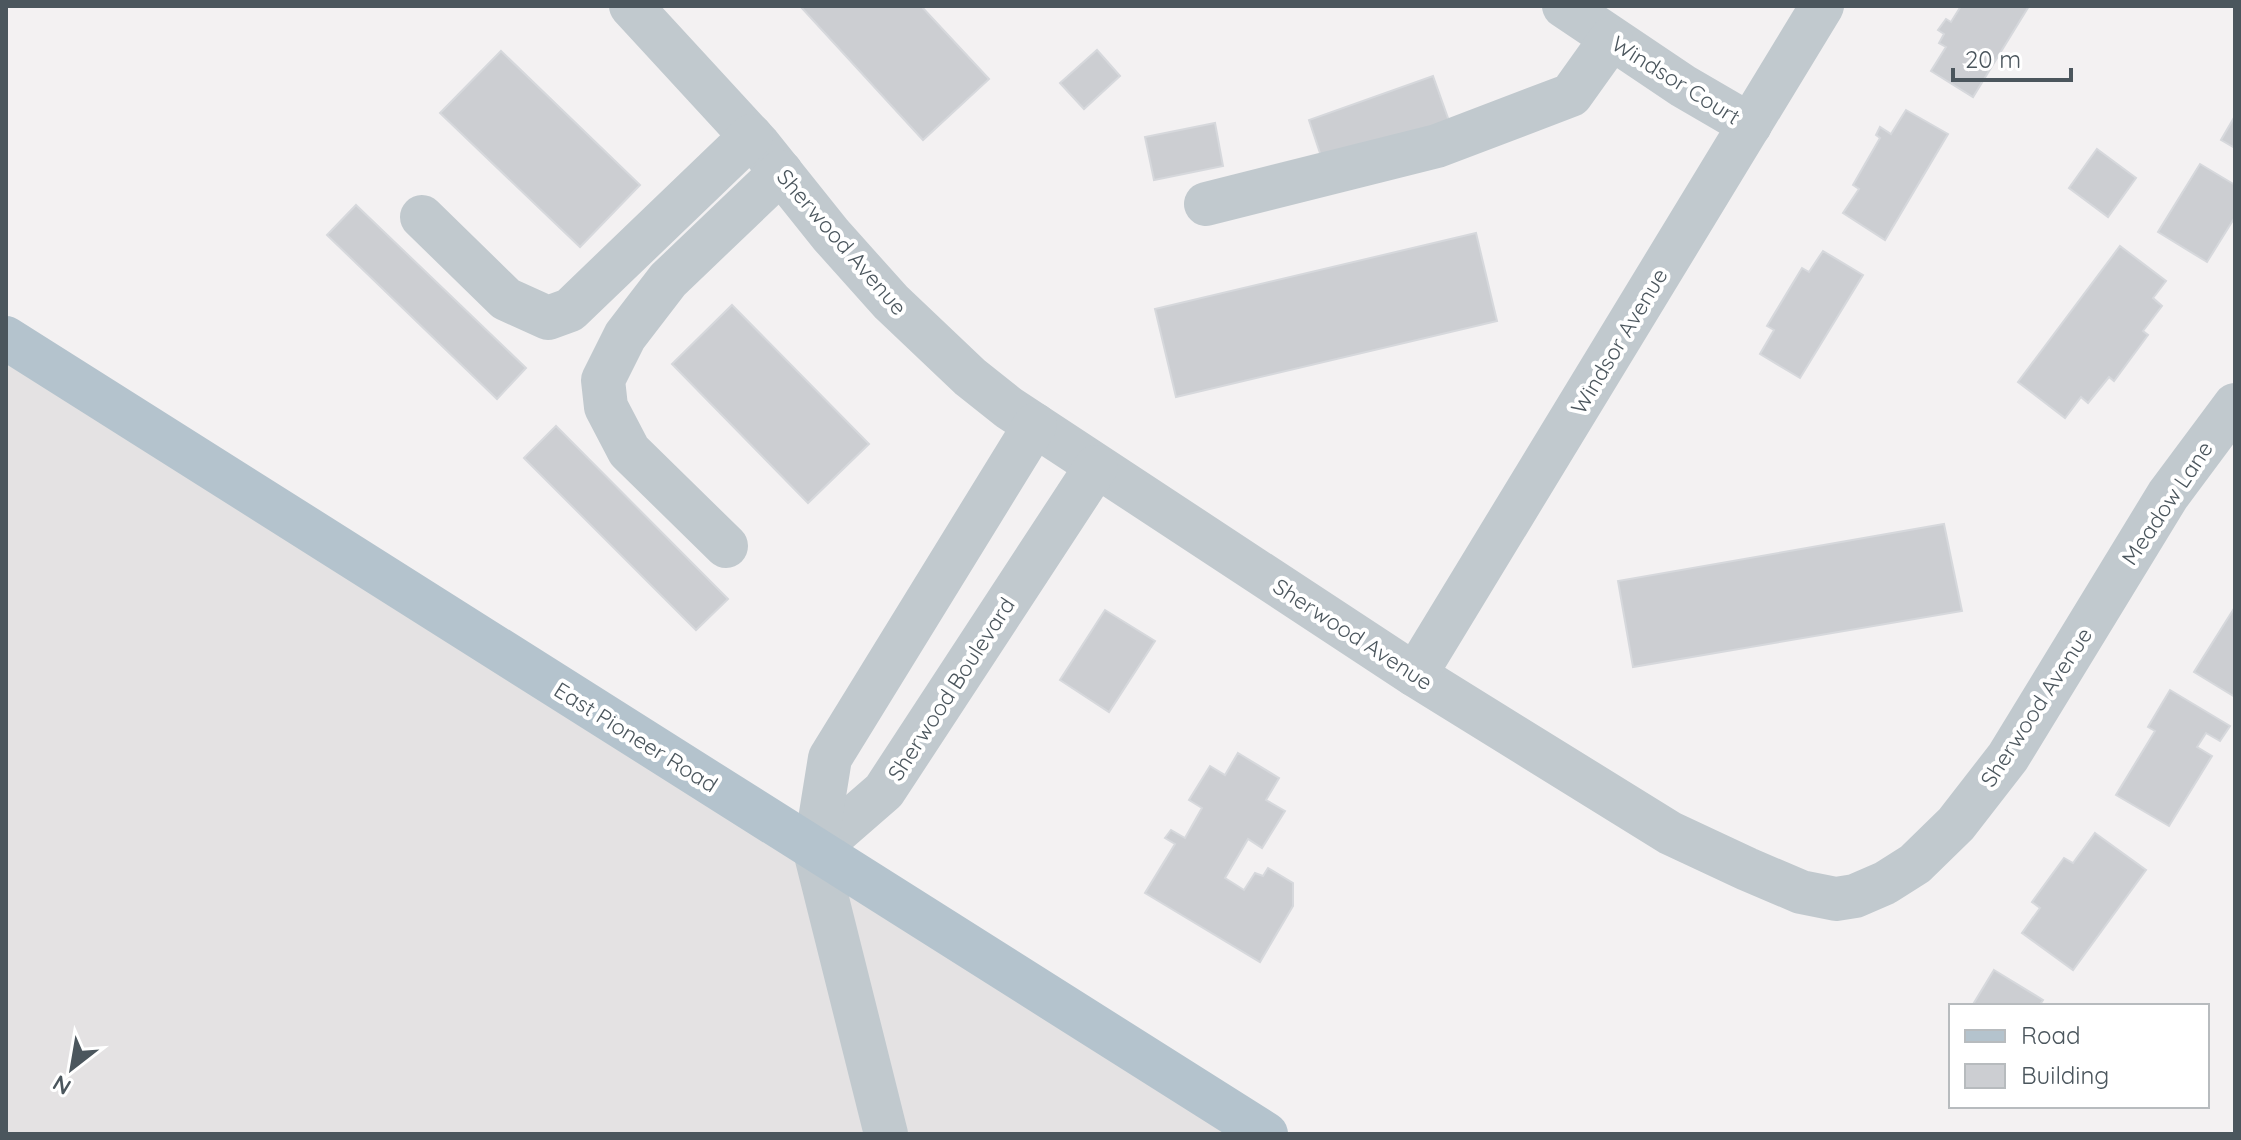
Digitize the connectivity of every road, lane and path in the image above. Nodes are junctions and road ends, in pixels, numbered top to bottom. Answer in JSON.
{"nodes":[{"id":1,"x":631,"y":6,"type":"edge"},
{"id":2,"x":1564,"y":6,"type":"edge"},
{"id":3,"x":1822,"y":6,"type":"edge"},
{"id":4,"x":1611,"y":39,"type":"junction"},
{"id":5,"x":1750,"y":125,"type":"junction"},
{"id":6,"x":751,"y":136,"type":"junction"},
{"id":7,"x":781,"y":172,"type":"junction"},
{"id":8,"x":1206,"y":204,"type":"dead end"},
{"id":9,"x":422,"y":217,"type":"dead end"},
{"id":10,"x":6,"y":338,"type":"edge"},
{"id":11,"x":2235,"y":405,"type":"edge"},
{"id":12,"x":1035,"y":425,"type":"junction"},
{"id":13,"x":1096,"y":467,"type":"junction"},
{"id":14,"x":726,"y":546,"type":"dead end"},
{"id":15,"x":2103,"y":602,"type":"joint"},
{"id":16,"x":1415,"y":675,"type":"junction"},
{"id":17,"x":815,"y":851,"type":"junction"},
{"id":18,"x":886,"y":1134,"type":"edge"},
{"id":19,"x":1266,"y":1134,"type":"edge"}],
"edges":[{"from":1,"to":6,"type":"street","name":"Sherwood Avenue"},
{"from":2,"to":4,"type":"street","name":"Windsor Court"},
{"from":3,"to":5,"type":"street","name":"Windsor Avenue"},
{"from":4,"to":5,"type":"street","name":"Windsor Court"},
{"from":4,"to":8,"type":"street"},
{"from":5,"to":16,"type":"street","name":"Windsor Avenue"},
{"from":6,"to":7,"type":"street","name":"Sherwood Avenue"},
{"from":6,"to":9,"type":"street"},
{"from":7,"to":12,"type":"street","name":"Sherwood Avenue"},
{"from":7,"to":14,"type":"street"},
{"from":10,"to":17,"type":"main road","name":"East Pioneer Road"},
{"from":11,"to":15,"type":"street","name":"Meadow Lane"},
{"from":12,"to":13,"type":"street","name":"Sherwood Avenue"},
{"from":12,"to":17,"type":"street"},
{"from":13,"to":16,"type":"street","name":"Sherwood Avenue"},
{"from":13,"to":17,"type":"street","name":"Sherwood Boulevard"},
{"from":15,"to":16,"type":"street","name":"Sherwood Avenue"},
{"from":17,"to":18,"type":"street"},
{"from":17,"to":19,"type":"main road","name":"East Pioneer Road"}]}
